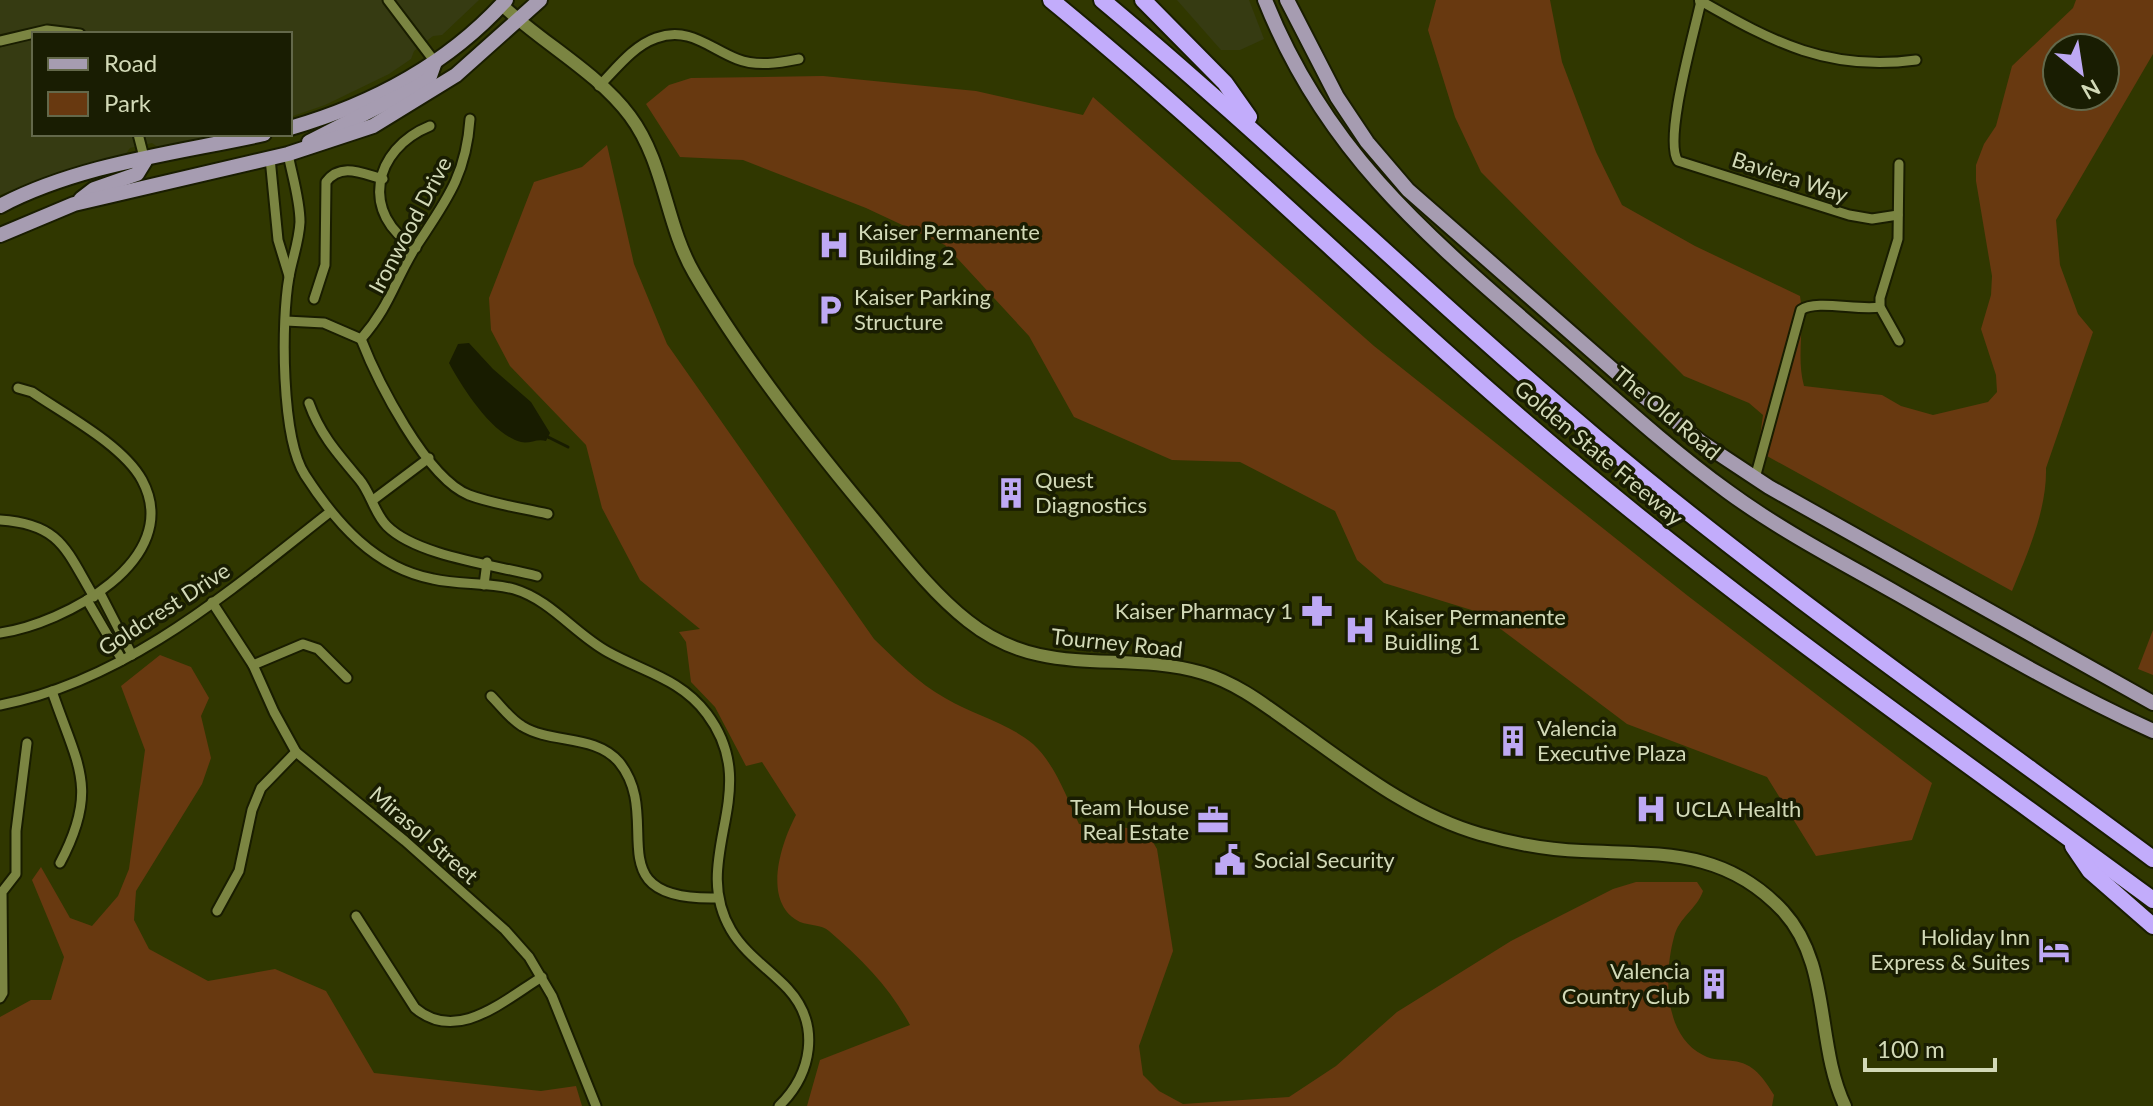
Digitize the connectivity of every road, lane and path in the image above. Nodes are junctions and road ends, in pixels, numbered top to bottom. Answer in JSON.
{"nodes":[{"id":1,"x":388,"y":0,"type":"edge"},
{"id":2,"x":540,"y":0,"type":"edge"},
{"id":3,"x":1051,"y":0,"type":"edge"},
{"id":4,"x":1102,"y":0,"type":"edge"},
{"id":5,"x":1143,"y":0,"type":"edge"},
{"id":6,"x":1265,"y":0,"type":"edge"},
{"id":7,"x":1287,"y":0,"type":"edge"},
{"id":8,"x":1701,"y":0,"type":"edge"},
{"id":9,"x":504,"y":2,"type":"edge"},
{"id":10,"x":519,"y":21,"type":"junction"},
{"id":11,"x":38,"y":32,"type":"edge"},
{"id":12,"x":64,"y":32,"type":"edge"},
{"id":13,"x":32,"y":34,"type":"edge"},
{"id":14,"x":0,"y":41,"type":"edge"},
{"id":15,"x":799,"y":59,"type":"dead end"},
{"id":16,"x":1916,"y":60,"type":"dead end"},
{"id":17,"x":435,"y":62,"type":"junction"},
{"id":18,"x":599,"y":86,"type":"junction"},
{"id":19,"x":470,"y":119,"type":"dead end"},
{"id":20,"x":430,"y":126,"type":"dead end"},
{"id":21,"x":292,"y":127,"type":"edge"},
{"id":22,"x":139,"y":136,"type":"edge"},
{"id":23,"x":255,"y":136,"type":"edge"},
{"id":24,"x":1262,"y":136,"type":"junction"},
{"id":25,"x":288,"y":154,"type":"junction"},
{"id":26,"x":270,"y":158,"type":"junction"},
{"id":27,"x":145,"y":161,"type":"junction"},
{"id":28,"x":1899,"y":164,"type":"dead end"},
{"id":29,"x":383,"y":179,"type":"junction"},
{"id":30,"x":74,"y":204,"type":"junction"},
{"id":31,"x":0,"y":206,"type":"edge"},
{"id":32,"x":1898,"y":215,"type":"junction"},
{"id":33,"x":0,"y":235,"type":"edge"},
{"id":34,"x":416,"y":248,"type":"junction"},
{"id":35,"x":289,"y":276,"type":"junction"},
{"id":36,"x":314,"y":299,"type":"dead end"},
{"id":37,"x":1880,"y":307,"type":"junction"},
{"id":38,"x":286,"y":321,"type":"junction"},
{"id":39,"x":361,"y":339,"type":"junction"},
{"id":40,"x":1899,"y":341,"type":"dead end"},
{"id":41,"x":18,"y":388,"type":"dead end"},
{"id":42,"x":309,"y":403,"type":"dead end"},
{"id":43,"x":429,"y":458,"type":"junction"},
{"id":44,"x":1755,"y":478,"type":"junction"},
{"id":45,"x":373,"y":500,"type":"junction"},
{"id":46,"x":330,"y":512,"type":"junction"},
{"id":47,"x":548,"y":514,"type":"dead end"},
{"id":48,"x":0,"y":520,"type":"edge"},
{"id":49,"x":487,"y":562,"type":"junction"},
{"id":50,"x":537,"y":576,"type":"dead end"},
{"id":51,"x":484,"y":585,"type":"junction"},
{"id":52,"x":94,"y":597,"type":"junction"},
{"id":53,"x":212,"y":602,"type":"junction"},
{"id":54,"x":0,"y":633,"type":"edge"},
{"id":55,"x":132,"y":655,"type":"junction"},
{"id":56,"x":122,"y":660,"type":"junction"},
{"id":57,"x":253,"y":665,"type":"junction"},
{"id":58,"x":347,"y":678,"type":"dead end"},
{"id":59,"x":52,"y":691,"type":"junction"},
{"id":60,"x":491,"y":696,"type":"dead end"},
{"id":61,"x":2153,"y":703,"type":"edge"},
{"id":62,"x":0,"y":705,"type":"edge"},
{"id":63,"x":2153,"y":731,"type":"edge"},
{"id":64,"x":27,"y":743,"type":"dead end"},
{"id":65,"x":296,"y":752,"type":"junction"},
{"id":66,"x":2065,"y":835,"type":"junction"},
{"id":67,"x":2153,"y":858,"type":"edge"},
{"id":68,"x":60,"y":863,"type":"dead end"},
{"id":69,"x":1,"y":892,"type":"edge"},
{"id":70,"x":717,"y":898,"type":"junction"},
{"id":71,"x":2153,"y":900,"type":"edge"},
{"id":72,"x":217,"y":911,"type":"dead end"},
{"id":73,"x":356,"y":916,"type":"dead end"},
{"id":74,"x":2153,"y":926,"type":"edge"},
{"id":75,"x":542,"y":977,"type":"junction"},
{"id":76,"x":2,"y":995,"type":"edge"},
{"id":77,"x":596,"y":1106,"type":"edge"},
{"id":78,"x":779,"y":1106,"type":"edge"},
{"id":79,"x":1845,"y":1106,"type":"edge"}],
"edges":[{"from":1,"to":17,"type":"street"},
{"from":2,"to":10,"type":"main road"},
{"from":3,"to":66,"type":"highway","name":"Golden State Freeway"},
{"from":4,"to":24,"type":"highway","name":"Golden State Freeway"},
{"from":5,"to":24,"type":"highway"},
{"from":6,"to":63,"type":"main road","name":"The Old Road"},
{"from":7,"to":44,"type":"main road","name":"The Old Road"},
{"from":8,"to":16,"type":"street"},
{"from":8,"to":32,"type":"street","name":"Baviera Way"},
{"from":9,"to":10,"type":"street","name":"Tourney Road"},
{"from":9,"to":17,"type":"main road"},
{"from":10,"to":18,"type":"street","name":"Tourney Road"},
{"from":10,"to":25,"type":"main road"},
{"from":11,"to":12,"type":"street"},
{"from":13,"to":14,"type":"street"},
{"from":15,"to":18,"type":"street"},
{"from":17,"to":21,"type":"main road"},
{"from":17,"to":25,"type":"main road"},
{"from":18,"to":79,"type":"street","name":"Tourney Road"},
{"from":19,"to":34,"type":"street","name":"Ironwood Drive"},
{"from":20,"to":29,"type":"street"},
{"from":22,"to":27,"type":"street"},
{"from":23,"to":27,"type":"main road"},
{"from":24,"to":67,"type":"highway","name":"Golden State Freeway"},
{"from":25,"to":26,"type":"main road"},
{"from":25,"to":35,"type":"street"},
{"from":26,"to":30,"type":"main road"},
{"from":26,"to":35,"type":"street"},
{"from":27,"to":30,"type":"main road"},
{"from":27,"to":31,"type":"main road"},
{"from":28,"to":32,"type":"street"},
{"from":29,"to":34,"type":"street"},
{"from":29,"to":36,"type":"street"},
{"from":30,"to":33,"type":"main road"},
{"from":32,"to":37,"type":"street"},
{"from":34,"to":39,"type":"street","name":"Ironwood Drive"},
{"from":35,"to":38,"type":"street"},
{"from":37,"to":40,"type":"street"},
{"from":37,"to":44,"type":"street"},
{"from":38,"to":39,"type":"street"},
{"from":38,"to":46,"type":"street"},
{"from":39,"to":43,"type":"street"},
{"from":41,"to":52,"type":"street"},
{"from":42,"to":45,"type":"street"},
{"from":43,"to":45,"type":"street"},
{"from":43,"to":47,"type":"street"},
{"from":44,"to":61,"type":"main road","name":"The Old Road"},
{"from":45,"to":49,"type":"street"},
{"from":46,"to":51,"type":"street"},
{"from":46,"to":53,"type":"street","name":"Goldcrest Drive"},
{"from":48,"to":52,"type":"street"},
{"from":49,"to":50,"type":"street"},
{"from":49,"to":51,"type":"street"},
{"from":51,"to":70,"type":"street"},
{"from":52,"to":54,"type":"street"},
{"from":52,"to":55,"type":"street"},
{"from":52,"to":56,"type":"street"},
{"from":53,"to":55,"type":"street","name":"Goldcrest Drive"},
{"from":53,"to":57,"type":"street","name":"Mirasol Street"},
{"from":55,"to":56,"type":"street","name":"Goldcrest Drive"},
{"from":56,"to":59,"type":"street","name":"Goldcrest Drive"},
{"from":57,"to":58,"type":"street"},
{"from":57,"to":65,"type":"street","name":"Mirasol Street"},
{"from":59,"to":62,"type":"street","name":"Goldcrest Drive"},
{"from":59,"to":68,"type":"street"},
{"from":60,"to":70,"type":"street"},
{"from":64,"to":69,"type":"street"},
{"from":65,"to":72,"type":"street"},
{"from":65,"to":75,"type":"street","name":"Mirasol Street"},
{"from":66,"to":71,"type":"highway","name":"Golden State Freeway"},
{"from":66,"to":74,"type":"highway"},
{"from":69,"to":76,"type":"street"},
{"from":70,"to":78,"type":"street"},
{"from":73,"to":75,"type":"street"},
{"from":75,"to":77,"type":"street","name":"Mirasol Street"}]}
